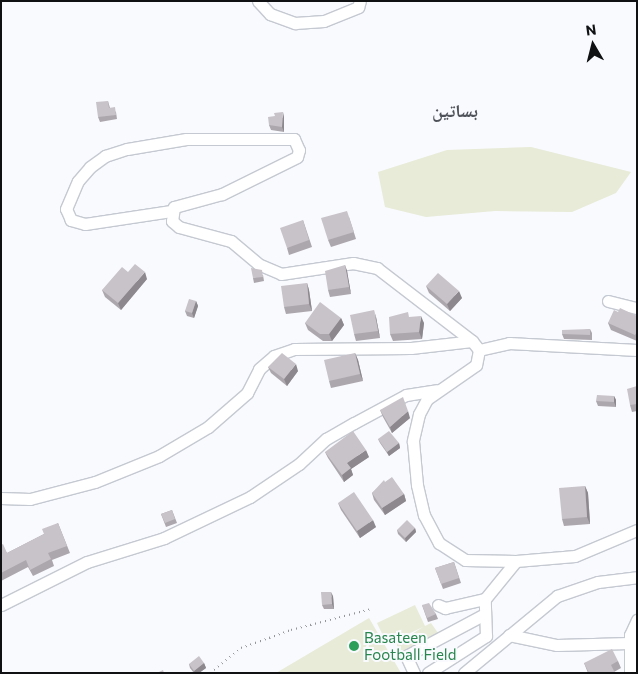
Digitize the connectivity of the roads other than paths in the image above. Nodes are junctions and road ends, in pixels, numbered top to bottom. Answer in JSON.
{"nodes":[{"id":1,"x":258,"y":1,"type":"edge"},
{"id":2,"x":360,"y":1,"type":"edge"},
{"id":3,"x":171,"y":211,"type":"junction"},
{"id":4,"x":608,"y":301,"type":"dead end"},
{"id":5,"x":637,"y":308,"type":"edge"},
{"id":6,"x":475,"y":346,"type":"junction"},
{"id":7,"x":637,"y":350,"type":"edge"},
{"id":8,"x":437,"y":390,"type":"junction"},
{"id":9,"x":1,"y":498,"type":"edge"},
{"id":10,"x":637,"y":530,"type":"edge"},
{"id":11,"x":516,"y":561,"type":"junction"},
{"id":12,"x":637,"y":577,"type":"edge"},
{"id":13,"x":485,"y":599,"type":"junction"},
{"id":14,"x":1,"y":605,"type":"edge"},
{"id":15,"x":438,"y":606,"type":"dead end"},
{"id":16,"x":485,"y":614,"type":"junction"},
{"id":17,"x":637,"y":620,"type":"edge"},
{"id":18,"x":509,"y":635,"type":"junction"},
{"id":19,"x":629,"y":644,"type":"junction"},
{"id":20,"x":414,"y":673,"type":"edge"},
{"id":21,"x":428,"y":673,"type":"edge"},
{"id":22,"x":464,"y":673,"type":"edge"},
{"id":23,"x":630,"y":673,"type":"edge"}],
"edges":[{"from":1,"to":2,"type":"street"},
{"from":3,"to":3,"type":"street"},
{"from":3,"to":6,"type":"street"},
{"from":4,"to":5,"type":"street"},
{"from":6,"to":7,"type":"street"},
{"from":6,"to":8,"type":"street"},
{"from":6,"to":9,"type":"street"},
{"from":8,"to":11,"type":"street"},
{"from":8,"to":14,"type":"street"},
{"from":10,"to":11,"type":"street"},
{"from":11,"to":13,"type":"street"},
{"from":12,"to":18,"type":"street"},
{"from":13,"to":15,"type":"street"},
{"from":13,"to":16,"type":"street"},
{"from":16,"to":20,"type":"street"},
{"from":16,"to":21,"type":"street"},
{"from":17,"to":19,"type":"street"},
{"from":18,"to":19,"type":"street"},
{"from":18,"to":22,"type":"street"},
{"from":19,"to":23,"type":"street"}]}
